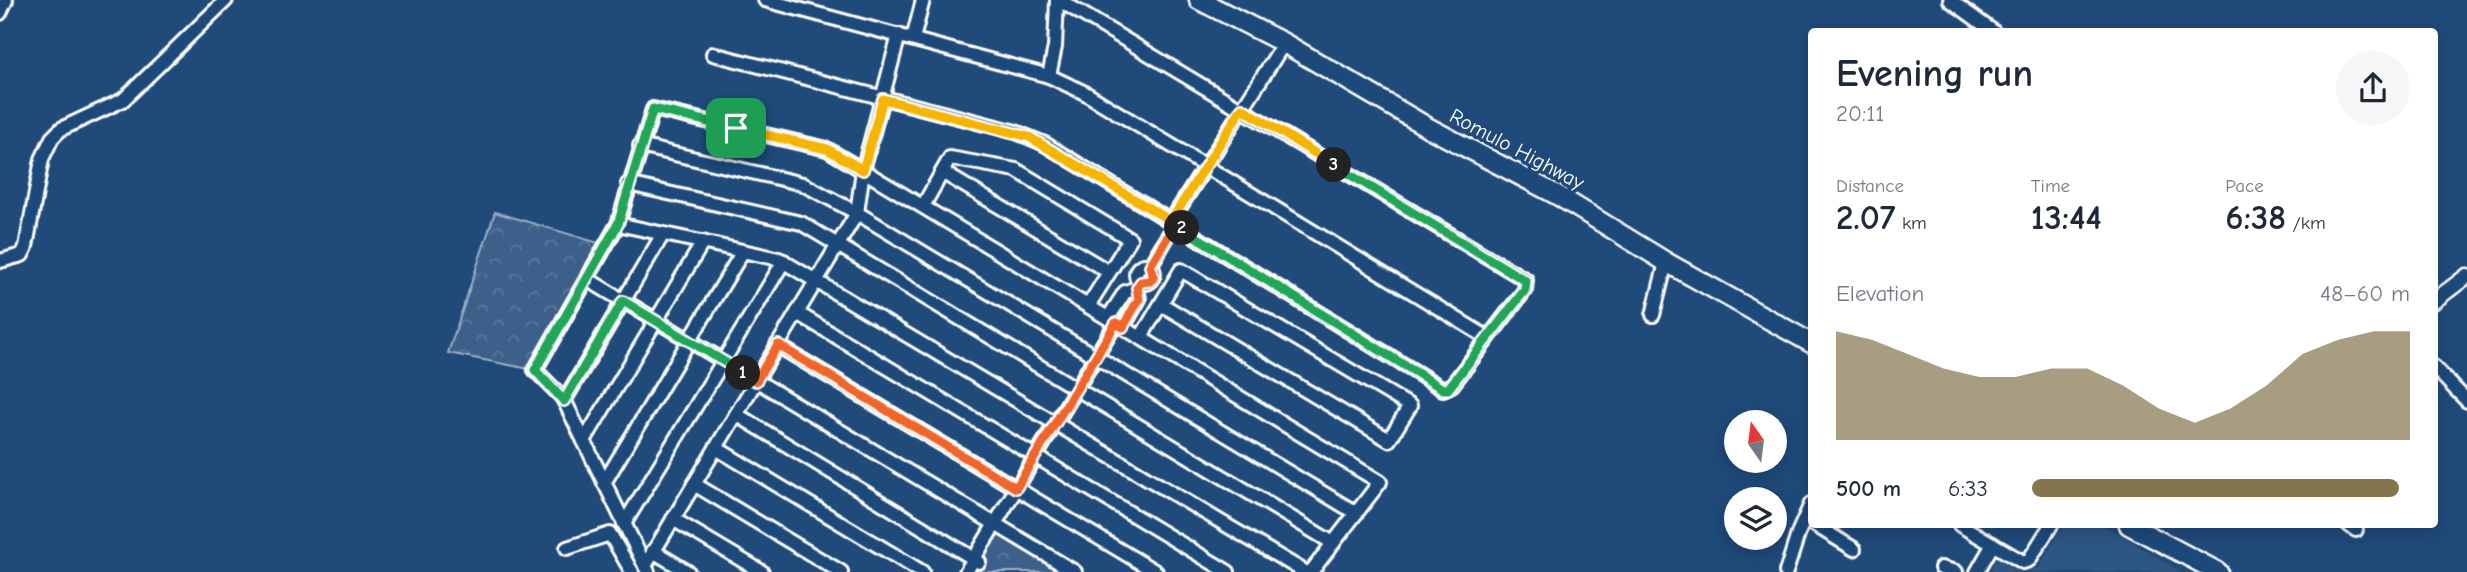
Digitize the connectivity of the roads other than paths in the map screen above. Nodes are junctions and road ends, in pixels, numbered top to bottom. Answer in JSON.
{"nodes":[{"id":1,"x":6,"y":0,"type":"edge"},
{"id":2,"x":226,"y":0,"type":"edge"},
{"id":3,"x":765,"y":0,"type":"edge"},
{"id":4,"x":923,"y":0,"type":"edge"},
{"id":5,"x":1058,"y":0,"type":"edge"},
{"id":6,"x":1199,"y":0,"type":"edge"},
{"id":7,"x":1950,"y":0,"type":"edge"},
{"id":8,"x":0,"y":13,"type":"edge"},
{"id":9,"x":1988,"y":28,"type":"edge"},
{"id":10,"x":899,"y":35,"type":"junction"},
{"id":11,"x":913,"y":40,"type":"junction"},
{"id":12,"x":1284,"y":43,"type":"junction"},
{"id":13,"x":713,"y":54,"type":"dead end"},
{"id":14,"x":1049,"y":76,"type":"junction"},
{"id":15,"x":883,"y":99,"type":"junction"},
{"id":16,"x":1242,"y":108,"type":"junction"},
{"id":17,"x":640,"y":146,"type":"junction"},
{"id":18,"x":1206,"y":166,"type":"junction"},
{"id":19,"x":863,"y":170,"type":"junction"},
{"id":20,"x":942,"y":172,"type":"junction"},
{"id":21,"x":628,"y":184,"type":"junction"},
{"id":22,"x":923,"y":206,"type":"junction"},
{"id":23,"x":857,"y":213,"type":"junction"},
{"id":24,"x":1173,"y":223,"type":"junction"},
{"id":25,"x":618,"y":224,"type":"junction"},
{"id":26,"x":663,"y":234,"type":"junction"},
{"id":27,"x":703,"y":242,"type":"junction"},
{"id":28,"x":838,"y":245,"type":"junction"},
{"id":29,"x":743,"y":251,"type":"junction"},
{"id":30,"x":0,"y":261,"type":"edge"},
{"id":31,"x":784,"y":261,"type":"junction"},
{"id":32,"x":1666,"y":262,"type":"junction"},
{"id":33,"x":1109,"y":272,"type":"junction"},
{"id":34,"x":2467,"y":276,"type":"edge"},
{"id":35,"x":587,"y":279,"type":"junction"},
{"id":36,"x":817,"y":279,"type":"junction"},
{"id":37,"x":2438,"y":298,"type":"edge"},
{"id":38,"x":623,"y":301,"type":"junction"},
{"id":39,"x":1161,"y":304,"type":"junction"},
{"id":40,"x":1088,"y":306,"type":"junction"},
{"id":41,"x":797,"y":313,"type":"junction"},
{"id":42,"x":1653,"y":315,"type":"dead end"},
{"id":43,"x":656,"y":320,"type":"junction"},
{"id":44,"x":1116,"y":323,"type":"junction"},
{"id":45,"x":1140,"y":337,"type":"junction"},
{"id":46,"x":1488,"y":338,"type":"junction"},
{"id":47,"x":690,"y":341,"type":"junction"},
{"id":48,"x":1808,"y":341,"type":"edge"},
{"id":49,"x":778,"y":345,"type":"junction"},
{"id":50,"x":1096,"y":356,"type":"junction"},
{"id":51,"x":723,"y":361,"type":"junction"},
{"id":52,"x":2438,"y":372,"type":"edge"},
{"id":53,"x":756,"y":381,"type":"junction"},
{"id":54,"x":1076,"y":388,"type":"junction"},
{"id":55,"x":564,"y":401,"type":"junction"},
{"id":56,"x":2467,"y":401,"type":"edge"},
{"id":57,"x":736,"y":414,"type":"junction"},
{"id":58,"x":1056,"y":422,"type":"junction"},
{"id":59,"x":584,"y":441,"type":"junction"},
{"id":60,"x":716,"y":448,"type":"junction"},
{"id":61,"x":1035,"y":456,"type":"junction"},
{"id":62,"x":604,"y":483,"type":"junction"},
{"id":63,"x":694,"y":484,"type":"junction"},
{"id":64,"x":1016,"y":488,"type":"junction"},
{"id":65,"x":1356,"y":513,"type":"junction"},
{"id":66,"x":673,"y":519,"type":"junction"},
{"id":67,"x":624,"y":524,"type":"junction"},
{"id":68,"x":995,"y":524,"type":"junction"},
{"id":69,"x":1808,"y":526,"type":"edge"},
{"id":70,"x":1820,"y":528,"type":"edge"},
{"id":71,"x":1965,"y":528,"type":"edge"},
{"id":72,"x":2049,"y":528,"type":"edge"},
{"id":73,"x":2135,"y":528,"type":"edge"},
{"id":74,"x":1333,"y":543,"type":"junction"},
{"id":75,"x":1993,"y":544,"type":"junction"},
{"id":76,"x":567,"y":548,"type":"dead end"},
{"id":77,"x":1854,"y":549,"type":"dead end"},
{"id":78,"x":653,"y":551,"type":"junction"},
{"id":79,"x":977,"y":560,"type":"junction"},
{"id":80,"x":1941,"y":568,"type":"dead end"},
{"id":81,"x":646,"y":569,"type":"edge"},
{"id":82,"x":2210,"y":570,"type":"edge"},
{"id":83,"x":632,"y":572,"type":"edge"},
{"id":84,"x":688,"y":572,"type":"edge"},
{"id":85,"x":762,"y":572,"type":"edge"},
{"id":86,"x":842,"y":572,"type":"edge"},
{"id":87,"x":922,"y":572,"type":"edge"},
{"id":88,"x":966,"y":572,"type":"edge"},
{"id":89,"x":1075,"y":572,"type":"edge"},
{"id":90,"x":1156,"y":572,"type":"edge"},
{"id":91,"x":1228,"y":572,"type":"edge"},
{"id":92,"x":1305,"y":572,"type":"edge"},
{"id":93,"x":1311,"y":572,"type":"edge"},
{"id":94,"x":1786,"y":572,"type":"edge"},
{"id":95,"x":1956,"y":572,"type":"edge"},
{"id":96,"x":1977,"y":572,"type":"edge"}],
"edges":[{"from":1,"to":8,"type":"street"},
{"from":2,"to":30,"type":"street"},
{"from":3,"to":10,"type":"street"},
{"from":4,"to":11,"type":"street"},
{"from":5,"to":14,"type":"street"},
{"from":5,"to":16,"type":"street"},
{"from":6,"to":12,"type":"highway","name":"Romulo Highway"},
{"from":7,"to":9,"type":"street"},
{"from":10,"to":11,"type":"street"},
{"from":10,"to":15,"type":"street"},
{"from":11,"to":14,"type":"street"},
{"from":12,"to":16,"type":"street"},
{"from":12,"to":32,"type":"highway","name":"Romulo Highway"},
{"from":13,"to":15,"type":"street"},
{"from":14,"to":18,"type":"street"},
{"from":15,"to":19,"type":"street"},
{"from":15,"to":24,"type":"street"},
{"from":16,"to":18,"type":"street"},
{"from":16,"to":46,"type":"street"},
{"from":17,"to":19,"type":"street"},
{"from":17,"to":21,"type":"street"},
{"from":17,"to":23,"type":"street"},
{"from":18,"to":24,"type":"street"},
{"from":18,"to":46,"type":"street"},
{"from":19,"to":22,"type":"street"},
{"from":19,"to":23,"type":"street"},
{"from":20,"to":22,"type":"street"},
{"from":20,"to":33,"type":"street"},
{"from":20,"to":33,"type":"street"},
{"from":21,"to":25,"type":"street"},
{"from":21,"to":28,"type":"street"},
{"from":22,"to":40,"type":"street"},
{"from":23,"to":28,"type":"street"},
{"from":23,"to":50,"type":"street"},
{"from":24,"to":44,"type":"street"},
{"from":24,"to":46,"type":"street"},
{"from":25,"to":26,"type":"street"},
{"from":25,"to":35,"type":"street"},
{"from":26,"to":27,"type":"street"},
{"from":26,"to":38,"type":"street"},
{"from":27,"to":29,"type":"street"},
{"from":27,"to":43,"type":"street"},
{"from":28,"to":36,"type":"street"},
{"from":28,"to":54,"type":"street"},
{"from":29,"to":31,"type":"street"},
{"from":29,"to":47,"type":"street"},
{"from":31,"to":36,"type":"street"},
{"from":31,"to":51,"type":"street"},
{"from":32,"to":42,"type":"street"},
{"from":32,"to":48,"type":"highway","name":"Romulo Highway"},
{"from":33,"to":40,"type":"street"},
{"from":34,"to":37,"type":"main road"},
{"from":35,"to":38,"type":"street"},
{"from":35,"to":55,"type":"street"},
{"from":36,"to":41,"type":"street"},
{"from":36,"to":58,"type":"street"},
{"from":38,"to":43,"type":"street"},
{"from":38,"to":55,"type":"street"},
{"from":39,"to":39,"type":"street"},
{"from":39,"to":45,"type":"street"},
{"from":40,"to":44,"type":"street"},
{"from":41,"to":49,"type":"street"},
{"from":41,"to":61,"type":"street"},
{"from":43,"to":47,"type":"street"},
{"from":43,"to":59,"type":"street"},
{"from":44,"to":45,"type":"street"},
{"from":44,"to":50,"type":"street"},
{"from":45,"to":65,"type":"street"},
{"from":47,"to":51,"type":"street"},
{"from":47,"to":62,"type":"street"},
{"from":49,"to":53,"type":"street"},
{"from":49,"to":64,"type":"street"},
{"from":50,"to":54,"type":"street"},
{"from":50,"to":65,"type":"street"},
{"from":51,"to":53,"type":"street"},
{"from":51,"to":67,"type":"street"},
{"from":52,"to":56,"type":"street"},
{"from":53,"to":57,"type":"street"},
{"from":53,"to":68,"type":"street"},
{"from":54,"to":58,"type":"street"},
{"from":54,"to":74,"type":"street"},
{"from":55,"to":59,"type":"street"},
{"from":57,"to":60,"type":"street"},
{"from":57,"to":79,"type":"street"},
{"from":58,"to":61,"type":"street"},
{"from":58,"to":92,"type":"street"},
{"from":59,"to":62,"type":"street"},
{"from":60,"to":63,"type":"street"},
{"from":60,"to":87,"type":"street"},
{"from":61,"to":64,"type":"street"},
{"from":61,"to":91,"type":"street"},
{"from":62,"to":67,"type":"street"},
{"from":63,"to":66,"type":"street"},
{"from":63,"to":86,"type":"street"},
{"from":64,"to":68,"type":"street"},
{"from":64,"to":90,"type":"street"},
{"from":65,"to":74,"type":"street"},
{"from":66,"to":78,"type":"street"},
{"from":66,"to":85,"type":"street"},
{"from":67,"to":81,"type":"street"},
{"from":68,"to":79,"type":"street"},
{"from":68,"to":89,"type":"street"},
{"from":69,"to":94,"type":"street"},
{"from":70,"to":77,"type":"street"},
{"from":71,"to":75,"type":"street"},
{"from":72,"to":75,"type":"street"},
{"from":73,"to":82,"type":"highway"},
{"from":74,"to":93,"type":"street"},
{"from":75,"to":96,"type":"street"},
{"from":76,"to":83,"type":"street"},
{"from":78,"to":81,"type":"street"},
{"from":78,"to":84,"type":"street"},
{"from":79,"to":88,"type":"street"},
{"from":80,"to":95,"type":"street"}]}
